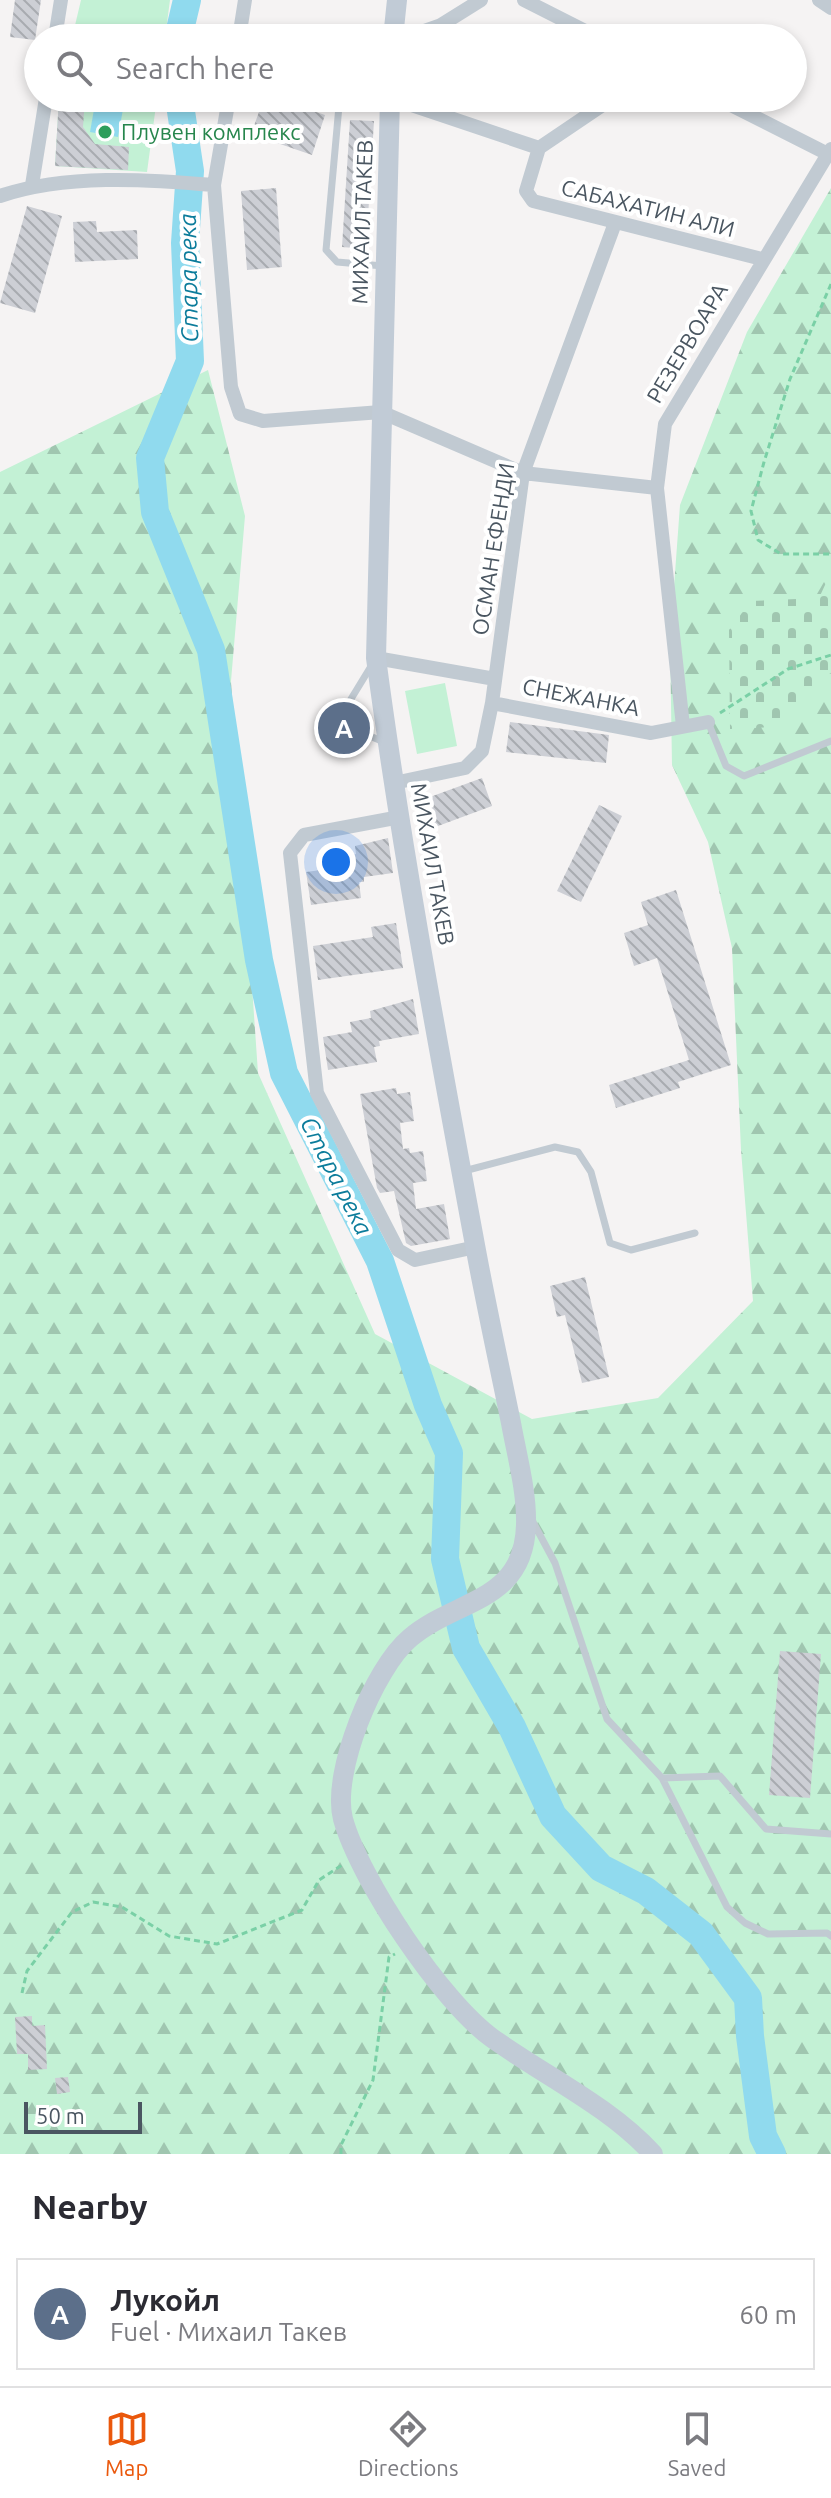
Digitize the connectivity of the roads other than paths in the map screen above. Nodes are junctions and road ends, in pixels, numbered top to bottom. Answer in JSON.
{"nodes":[{"id":1,"x":61,"y":0,"type":"edge"},
{"id":2,"x":245,"y":0,"type":"edge"},
{"id":3,"x":397,"y":0,"type":"edge"},
{"id":4,"x":481,"y":0,"type":"edge"},
{"id":5,"x":524,"y":0,"type":"edge"},
{"id":6,"x":819,"y":0,"type":"edge"},
{"id":7,"x":831,"y":8,"type":"edge"},
{"id":8,"x":57,"y":24,"type":"edge"},
{"id":9,"x":241,"y":24,"type":"edge"},
{"id":10,"x":394,"y":24,"type":"edge"},
{"id":11,"x":443,"y":24,"type":"edge"},
{"id":12,"x":571,"y":24,"type":"edge"},
{"id":13,"x":44,"y":112,"type":"edge"},
{"id":14,"x":227,"y":112,"type":"edge"},
{"id":15,"x":338,"y":112,"type":"edge"},
{"id":16,"x":390,"y":112,"type":"edge"},
{"id":17,"x":422,"y":112,"type":"edge"},
{"id":18,"x":592,"y":112,"type":"edge"},
{"id":19,"x":747,"y":112,"type":"edge"},
{"id":20,"x":539,"y":148,"type":"junction"},
{"id":21,"x":829,"y":151,"type":"edge"},
{"id":22,"x":32,"y":185,"type":"junction"},
{"id":23,"x":214,"y":185,"type":"junction"},
{"id":24,"x":0,"y":196,"type":"edge"},
{"id":25,"x":615,"y":223,"type":"junction"},
{"id":26,"x":762,"y":259,"type":"junction"},
{"id":27,"x":383,"y":266,"type":"junction"},
{"id":28,"x":381,"y":412,"type":"junction"},
{"id":29,"x":523,"y":473,"type":"junction"},
{"id":30,"x":657,"y":488,"type":"junction"},
{"id":31,"x":376,"y":658,"type":"junction"},
{"id":32,"x":495,"y":679,"type":"junction"},
{"id":33,"x":492,"y":703,"type":"junction"},
{"id":34,"x":706,"y":722,"type":"joint"},
{"id":35,"x":683,"y":726,"type":"junction"},
{"id":36,"x":831,"y":741,"type":"edge"},
{"id":37,"x":387,"y":743,"type":"junction"},
{"id":38,"x":394,"y":783,"type":"junction"},
{"id":39,"x":400,"y":817,"type":"junction"},
{"id":40,"x":462,"y":1172,"type":"junction"},
{"id":41,"x":695,"y":1233,"type":"dead end"},
{"id":42,"x":476,"y":1247,"type":"junction"},
{"id":43,"x":526,"y":1509,"type":"junction"},
{"id":44,"x":662,"y":1778,"type":"junction"},
{"id":45,"x":831,"y":1834,"type":"edge"},
{"id":46,"x":831,"y":1936,"type":"edge"},
{"id":47,"x":653,"y":2154,"type":"edge"}],
"edges":[{"from":1,"to":8,"type":"street"},
{"from":2,"to":9,"type":"street"},
{"from":3,"to":10,"type":"main road"},
{"from":4,"to":11,"type":"street"},
{"from":5,"to":12,"type":"street"},
{"from":6,"to":7,"type":"street"},
{"from":13,"to":22,"type":"street"},
{"from":14,"to":23,"type":"street"},
{"from":15,"to":27,"type":"lane"},
{"from":16,"to":27,"type":"main road","name":"МИХАИЛ ТАКЕВ"},
{"from":17,"to":20,"type":"street"},
{"from":18,"to":20,"type":"street"},
{"from":19,"to":21,"type":"street"},
{"from":20,"to":25,"type":"street","name":"САБАХАТИН АЛИ"},
{"from":21,"to":26,"type":"street","name":"РЕЗЕРВОАРА"},
{"from":22,"to":23,"type":"street"},
{"from":22,"to":24,"type":"street"},
{"from":23,"to":28,"type":"street"},
{"from":25,"to":26,"type":"street","name":"САБАХАТИН АЛИ"},
{"from":25,"to":29,"type":"street","name":"ОСМАН ЕФЕНДИ"},
{"from":26,"to":30,"type":"street","name":"РЕЗЕРВОАРА"},
{"from":27,"to":28,"type":"main road","name":"МИХАИЛ ТАКЕВ"},
{"from":28,"to":29,"type":"street"},
{"from":28,"to":31,"type":"main road","name":"МИХАИЛ ТАКЕВ"},
{"from":29,"to":30,"type":"street"},
{"from":29,"to":32,"type":"street","name":"ОСМАН ЕФЕНДИ"},
{"from":30,"to":35,"type":"street","name":"РЕЗЕРВОАРА"},
{"from":31,"to":32,"type":"street"},
{"from":31,"to":37,"type":"main road","name":"МИХАИЛ ТАКЕВ"},
{"from":31,"to":37,"type":"lane"},
{"from":32,"to":33,"type":"street","name":"ОСМАН ЕФЕНДИ"},
{"from":33,"to":35,"type":"street","name":"СНЕЖАНКА"},
{"from":33,"to":38,"type":"street","name":"ОСМАН ЕФЕНДИ"},
{"from":34,"to":35,"type":"street","name":"СНЕЖАНКА"},
{"from":34,"to":36,"type":"lane"},
{"from":37,"to":38,"type":"main road","name":"МИХАИЛ ТАКЕВ"},
{"from":38,"to":39,"type":"main road","name":"МИХАИЛ ТАКЕВ"},
{"from":39,"to":40,"type":"main road","name":"МИХАИЛ ТАКЕВ"},
{"from":39,"to":42,"type":"street"},
{"from":40,"to":41,"type":"lane"},
{"from":40,"to":42,"type":"main road","name":"МИХАИЛ ТАКЕВ"},
{"from":42,"to":43,"type":"main road","name":"МИХАИЛ ТАКЕВ"},
{"from":43,"to":44,"type":"lane"},
{"from":43,"to":47,"type":"main road","name":"МИХАИЛ ТАКЕВ"},
{"from":44,"to":45,"type":"lane"},
{"from":44,"to":46,"type":"lane"}]}
